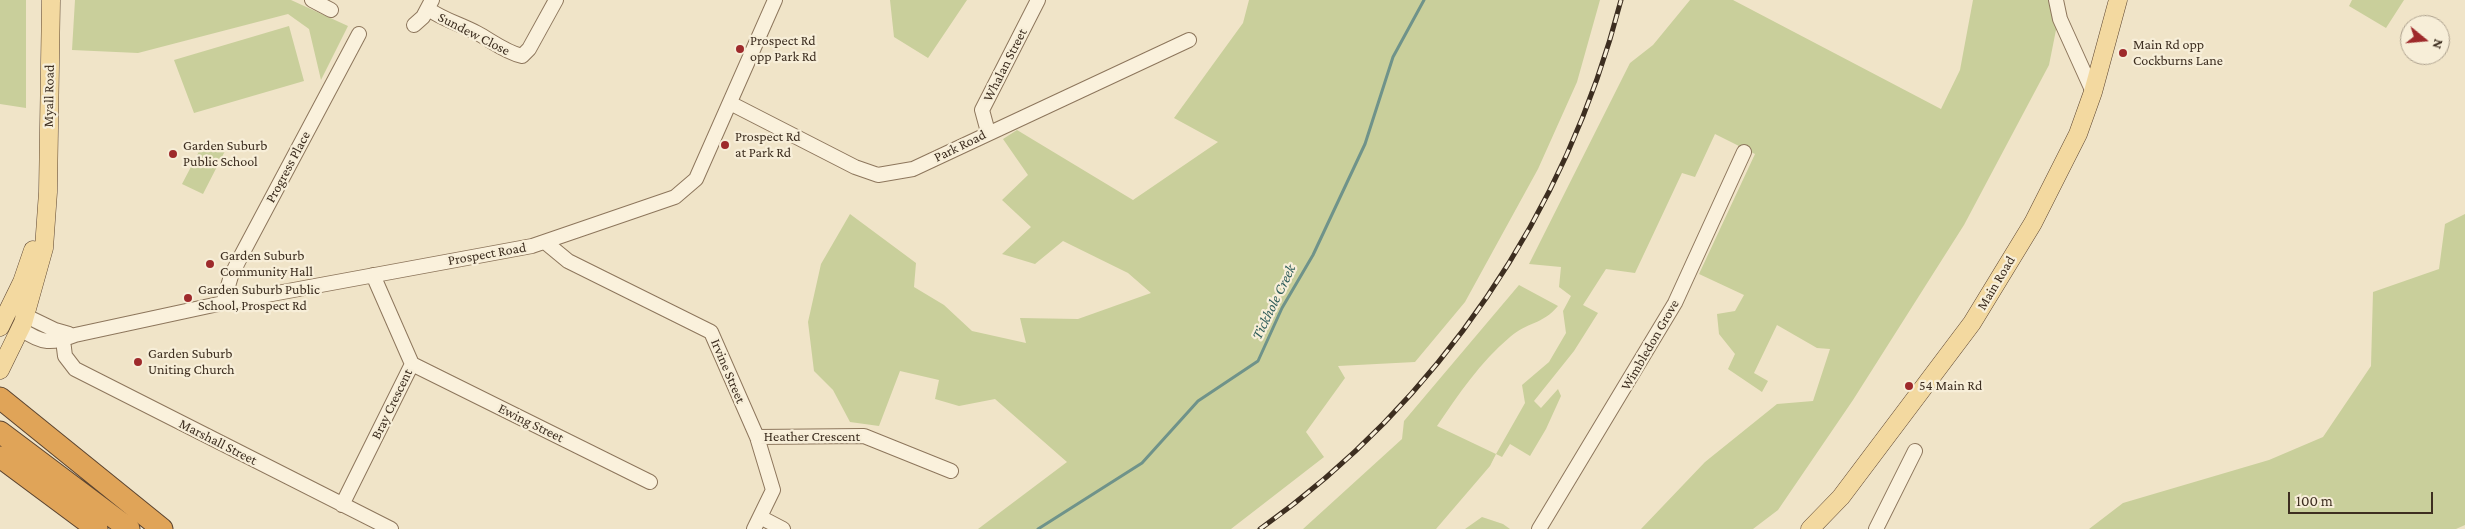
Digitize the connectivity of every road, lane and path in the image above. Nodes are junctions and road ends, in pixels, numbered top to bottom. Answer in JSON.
{"nodes":[{"id":1,"x":51,"y":0,"type":"edge"},
{"id":2,"x":313,"y":0,"type":"edge"},
{"id":3,"x":556,"y":0,"type":"edge"},
{"id":4,"x":775,"y":0,"type":"edge"},
{"id":5,"x":1038,"y":0,"type":"edge"},
{"id":6,"x":2056,"y":0,"type":"edge"},
{"id":7,"x":2118,"y":0,"type":"edge"},
{"id":8,"x":430,"y":5,"type":"edge"},
{"id":9,"x":331,"y":10,"type":"dead end"},
{"id":10,"x":414,"y":25,"type":"dead end"},
{"id":11,"x":359,"y":34,"type":"dead end"},
{"id":12,"x":1189,"y":40,"type":"dead end"},
{"id":13,"x":2092,"y":92,"type":"junction"},
{"id":14,"x":730,"y":103,"type":"junction"},
{"id":15,"x":988,"y":132,"type":"junction"},
{"id":16,"x":1744,"y":152,"type":"dead end"},
{"id":17,"x":48,"y":192,"type":"junction"},
{"id":18,"x":546,"y":242,"type":"junction"},
{"id":19,"x":373,"y":275,"type":"junction"},
{"id":20,"x":223,"y":303,"type":"junction"},
{"id":21,"x":4,"y":320,"type":"edge"},
{"id":22,"x":23,"y":322,"type":"junction"},
{"id":23,"x":66,"y":336,"type":"junction"},
{"id":24,"x":412,"y":364,"type":"junction"},
{"id":25,"x":0,"y":370,"type":"edge"},
{"id":26,"x":0,"y":398,"type":"edge"},
{"id":27,"x":0,"y":432,"type":"edge"},
{"id":28,"x":757,"y":437,"type":"junction"},
{"id":29,"x":1914,"y":451,"type":"dead end"},
{"id":30,"x":0,"y":457,"type":"edge"},
{"id":31,"x":0,"y":469,"type":"edge"},
{"id":32,"x":951,"y":471,"type":"dead end"},
{"id":33,"x":650,"y":482,"type":"dead end"},
{"id":34,"x":342,"y":505,"type":"junction"},
{"id":35,"x":757,"y":523,"type":"edge"},
{"id":36,"x":72,"y":529,"type":"edge"},
{"id":37,"x":97,"y":529,"type":"edge"},
{"id":38,"x":129,"y":529,"type":"edge"},
{"id":39,"x":162,"y":529,"type":"edge"},
{"id":40,"x":391,"y":529,"type":"edge"},
{"id":41,"x":783,"y":529,"type":"edge"},
{"id":42,"x":1539,"y":529,"type":"edge"},
{"id":43,"x":1810,"y":529,"type":"edge"},
{"id":44,"x":1876,"y":529,"type":"edge"}],
"edges":[{"from":1,"to":17,"type":"main road","name":"Myall Road"},
{"from":2,"to":9,"type":"street"},
{"from":3,"to":8,"type":"street","name":"Sundew Close"},
{"from":4,"to":14,"type":"street","name":"Prospect Road"},
{"from":5,"to":15,"type":"street","name":"Whalan Street"},
{"from":6,"to":13,"type":"street"},
{"from":7,"to":13,"type":"main road","name":"Main Road"},
{"from":8,"to":10,"type":"street","name":"Sundew Close"},
{"from":11,"to":20,"type":"street","name":"Progress Place"},
{"from":12,"to":15,"type":"street","name":"Park Road"},
{"from":13,"to":43,"type":"main road","name":"Main Road"},
{"from":14,"to":15,"type":"street","name":"Park Road"},
{"from":14,"to":18,"type":"street","name":"Prospect Road"},
{"from":16,"to":42,"type":"street","name":"Wimbledon Grove"},
{"from":17,"to":21,"type":"main road","name":"Myall Road"},
{"from":17,"to":22,"type":"main road","name":"Myall Road"},
{"from":18,"to":19,"type":"street","name":"Prospect Road"},
{"from":18,"to":28,"type":"street","name":"Irvine Street"},
{"from":19,"to":20,"type":"street","name":"Prospect Road"},
{"from":19,"to":24,"type":"street","name":"Bray Crescent"},
{"from":20,"to":23,"type":"street","name":"Prospect Road"},
{"from":21,"to":22,"type":"main road"},
{"from":22,"to":23,"type":"street","name":"Prospect Road"},
{"from":22,"to":25,"type":"main road","name":"Myall Road"},
{"from":23,"to":34,"type":"street","name":"Marshall Street"},
{"from":24,"to":33,"type":"street","name":"Ewing Street"},
{"from":24,"to":34,"type":"street","name":"Bray Crescent"},
{"from":26,"to":39,"type":"highway"},
{"from":27,"to":38,"type":"highway"},
{"from":28,"to":32,"type":"street","name":"Heather Crescent"},
{"from":28,"to":35,"type":"street","name":"Irvine Street"},
{"from":29,"to":44,"type":"street"},
{"from":30,"to":37,"type":"highway"},
{"from":31,"to":36,"type":"highway"},
{"from":34,"to":40,"type":"street","name":"Marshall Street"},
{"from":35,"to":41,"type":"street"}]}
